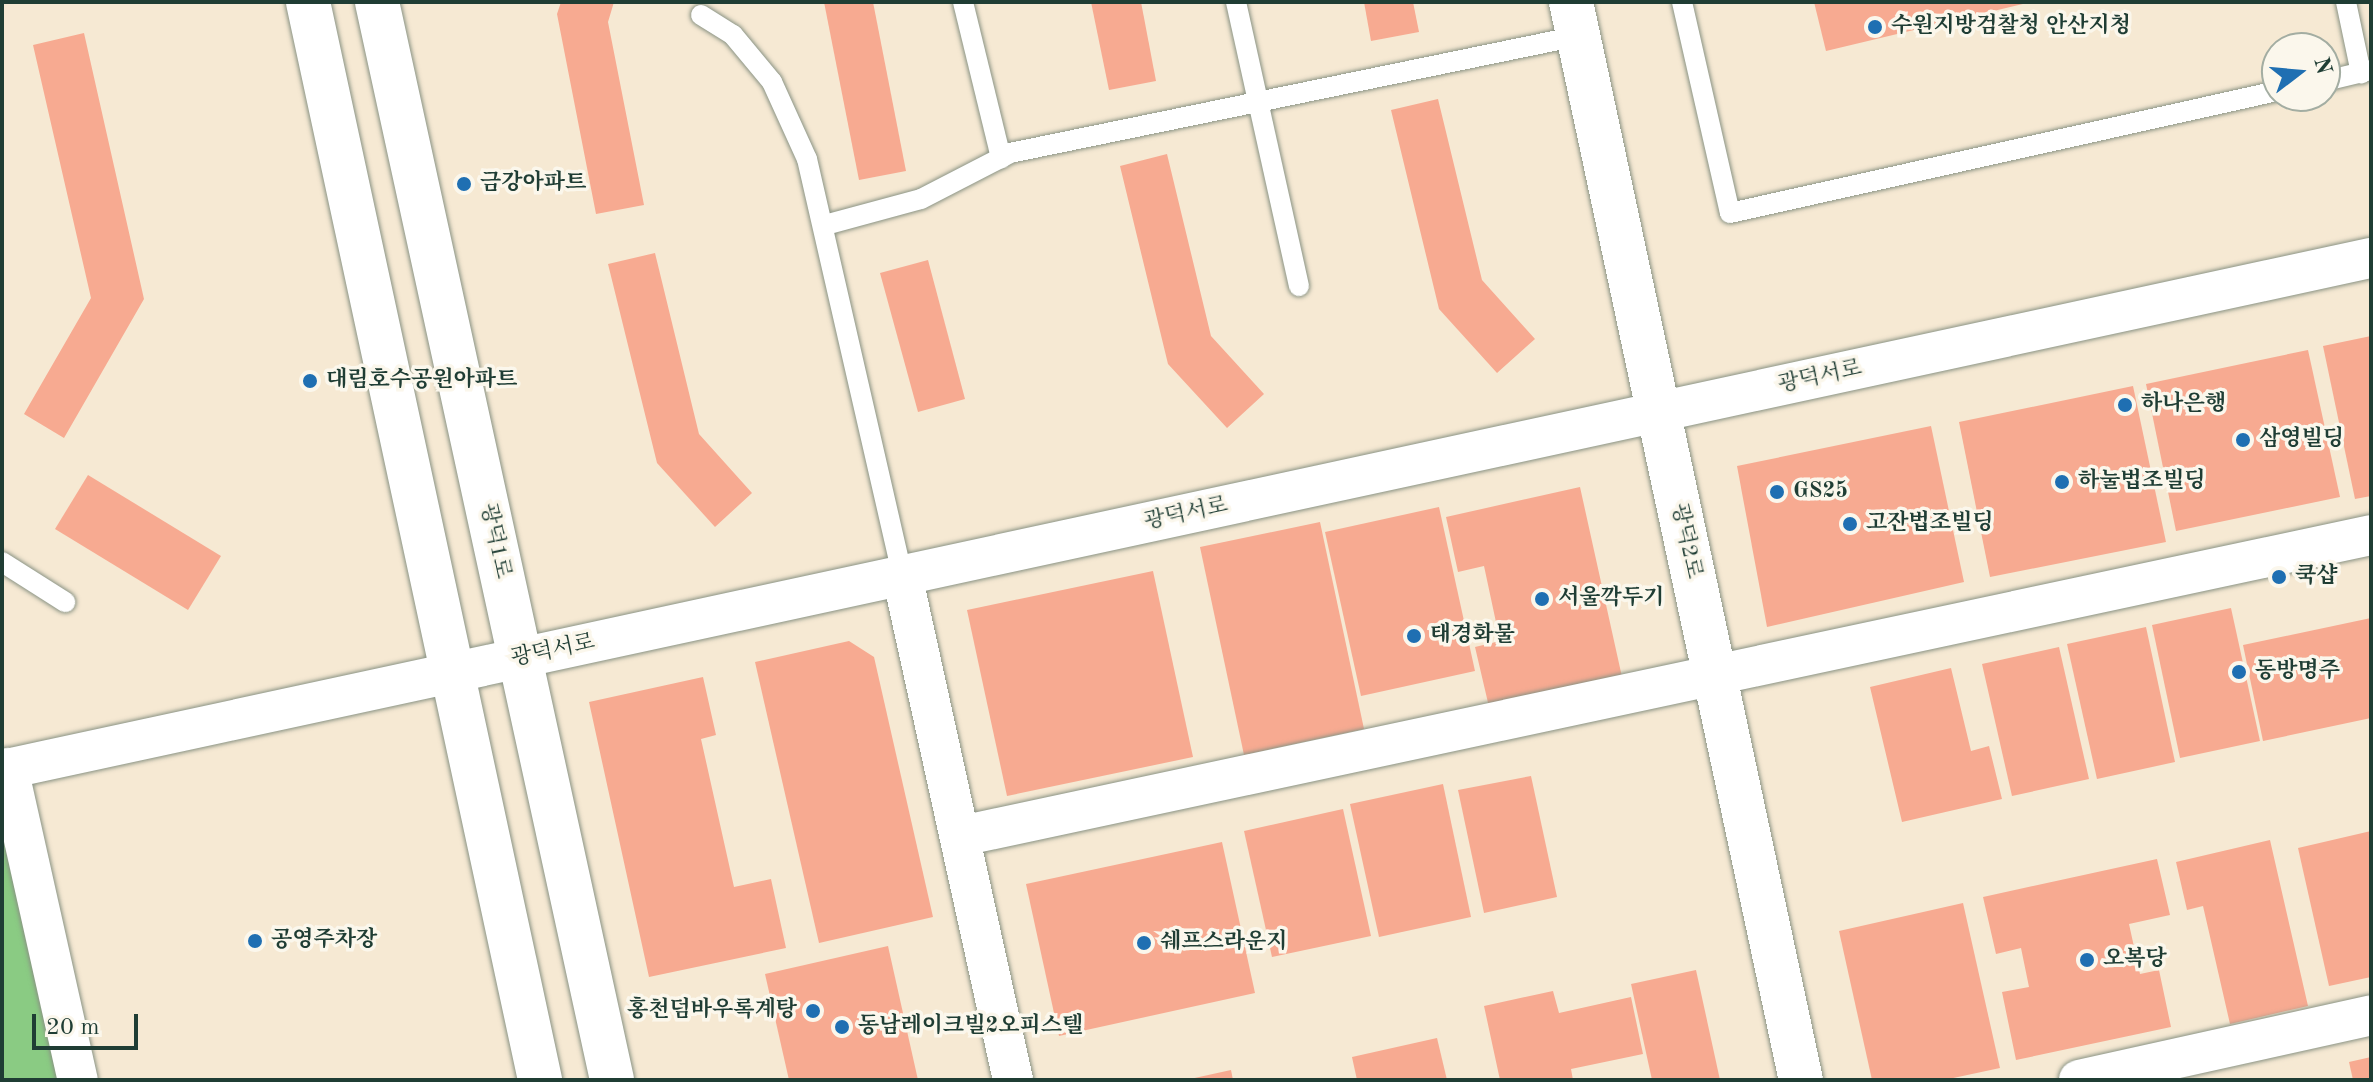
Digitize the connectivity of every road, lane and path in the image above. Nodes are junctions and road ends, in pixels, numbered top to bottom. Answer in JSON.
{"nodes":[{"id":1,"x":308,"y":2,"type":"edge"},
{"id":2,"x":377,"y":2,"type":"edge"},
{"id":3,"x":963,"y":2,"type":"edge"},
{"id":4,"x":1236,"y":2,"type":"edge"},
{"id":5,"x":1682,"y":2,"type":"edge"},
{"id":6,"x":2346,"y":2,"type":"edge"},
{"id":7,"x":701,"y":15,"type":"dead end"},
{"id":8,"x":1575,"y":19,"type":"edge"},
{"id":9,"x":2366,"y":72,"type":"edge"},
{"id":10,"x":2341,"y":77,"type":"edge"},
{"id":11,"x":2261,"y":95,"type":"edge"},
{"id":12,"x":1258,"y":101,"type":"junction"},
{"id":13,"x":1001,"y":158,"type":"junction"},
{"id":14,"x":825,"y":225,"type":"junction"},
{"id":15,"x":2371,"y":258,"type":"edge"},
{"id":16,"x":1299,"y":286,"type":"dead end"},
{"id":17,"x":1658,"y":412,"type":"junction"},
{"id":18,"x":2371,"y":535,"type":"edge"},
{"id":19,"x":2,"y":562,"type":"edge"},
{"id":20,"x":902,"y":575,"type":"junction"},
{"id":21,"x":65,"y":602,"type":"dead end"},
{"id":22,"x":521,"y":658,"type":"junction"},
{"id":23,"x":452,"y":673,"type":"junction"},
{"id":24,"x":1715,"y":675,"type":"junction"},
{"id":25,"x":5,"y":769,"type":"edge"},
{"id":26,"x":961,"y":836,"type":"junction"},
{"id":27,"x":2371,"y":1015,"type":"edge"},
{"id":28,"x":78,"y":1080,"type":"edge"},
{"id":29,"x":540,"y":1080,"type":"edge"},
{"id":30,"x":612,"y":1080,"type":"edge"},
{"id":31,"x":1013,"y":1080,"type":"edge"},
{"id":32,"x":1801,"y":1080,"type":"edge"},
{"id":33,"x":2079,"y":1080,"type":"edge"}],
"edges":[{"from":1,"to":23,"type":"street"},
{"from":2,"to":22,"type":"street","name":"광덕1로"},
{"from":3,"to":13,"type":"lane"},
{"from":4,"to":12,"type":"lane"},
{"from":5,"to":11,"type":"lane"},
{"from":6,"to":9,"type":"lane"},
{"from":7,"to":14,"type":"lane"},
{"from":8,"to":12,"type":"lane"},
{"from":8,"to":17,"type":"street","name":"광덕2로"},
{"from":9,"to":10,"type":"lane"},
{"from":12,"to":13,"type":"lane"},
{"from":12,"to":16,"type":"lane"},
{"from":13,"to":14,"type":"lane"},
{"from":14,"to":20,"type":"lane"},
{"from":15,"to":17,"type":"street","name":"광덕서로"},
{"from":17,"to":20,"type":"street","name":"광덕서로"},
{"from":17,"to":24,"type":"street","name":"광덕2로"},
{"from":18,"to":24,"type":"street"},
{"from":19,"to":21,"type":"lane"},
{"from":20,"to":22,"type":"street","name":"광덕서로"},
{"from":20,"to":26,"type":"street"},
{"from":22,"to":23,"type":"street","name":"광덕서로"},
{"from":22,"to":30,"type":"street","name":"광덕1로"},
{"from":23,"to":25,"type":"street","name":"광덕서로"},
{"from":23,"to":29,"type":"street"},
{"from":24,"to":26,"type":"street"},
{"from":24,"to":32,"type":"street","name":"광덕2로"},
{"from":25,"to":28,"type":"street"},
{"from":26,"to":31,"type":"street"},
{"from":27,"to":33,"type":"street"}]}
